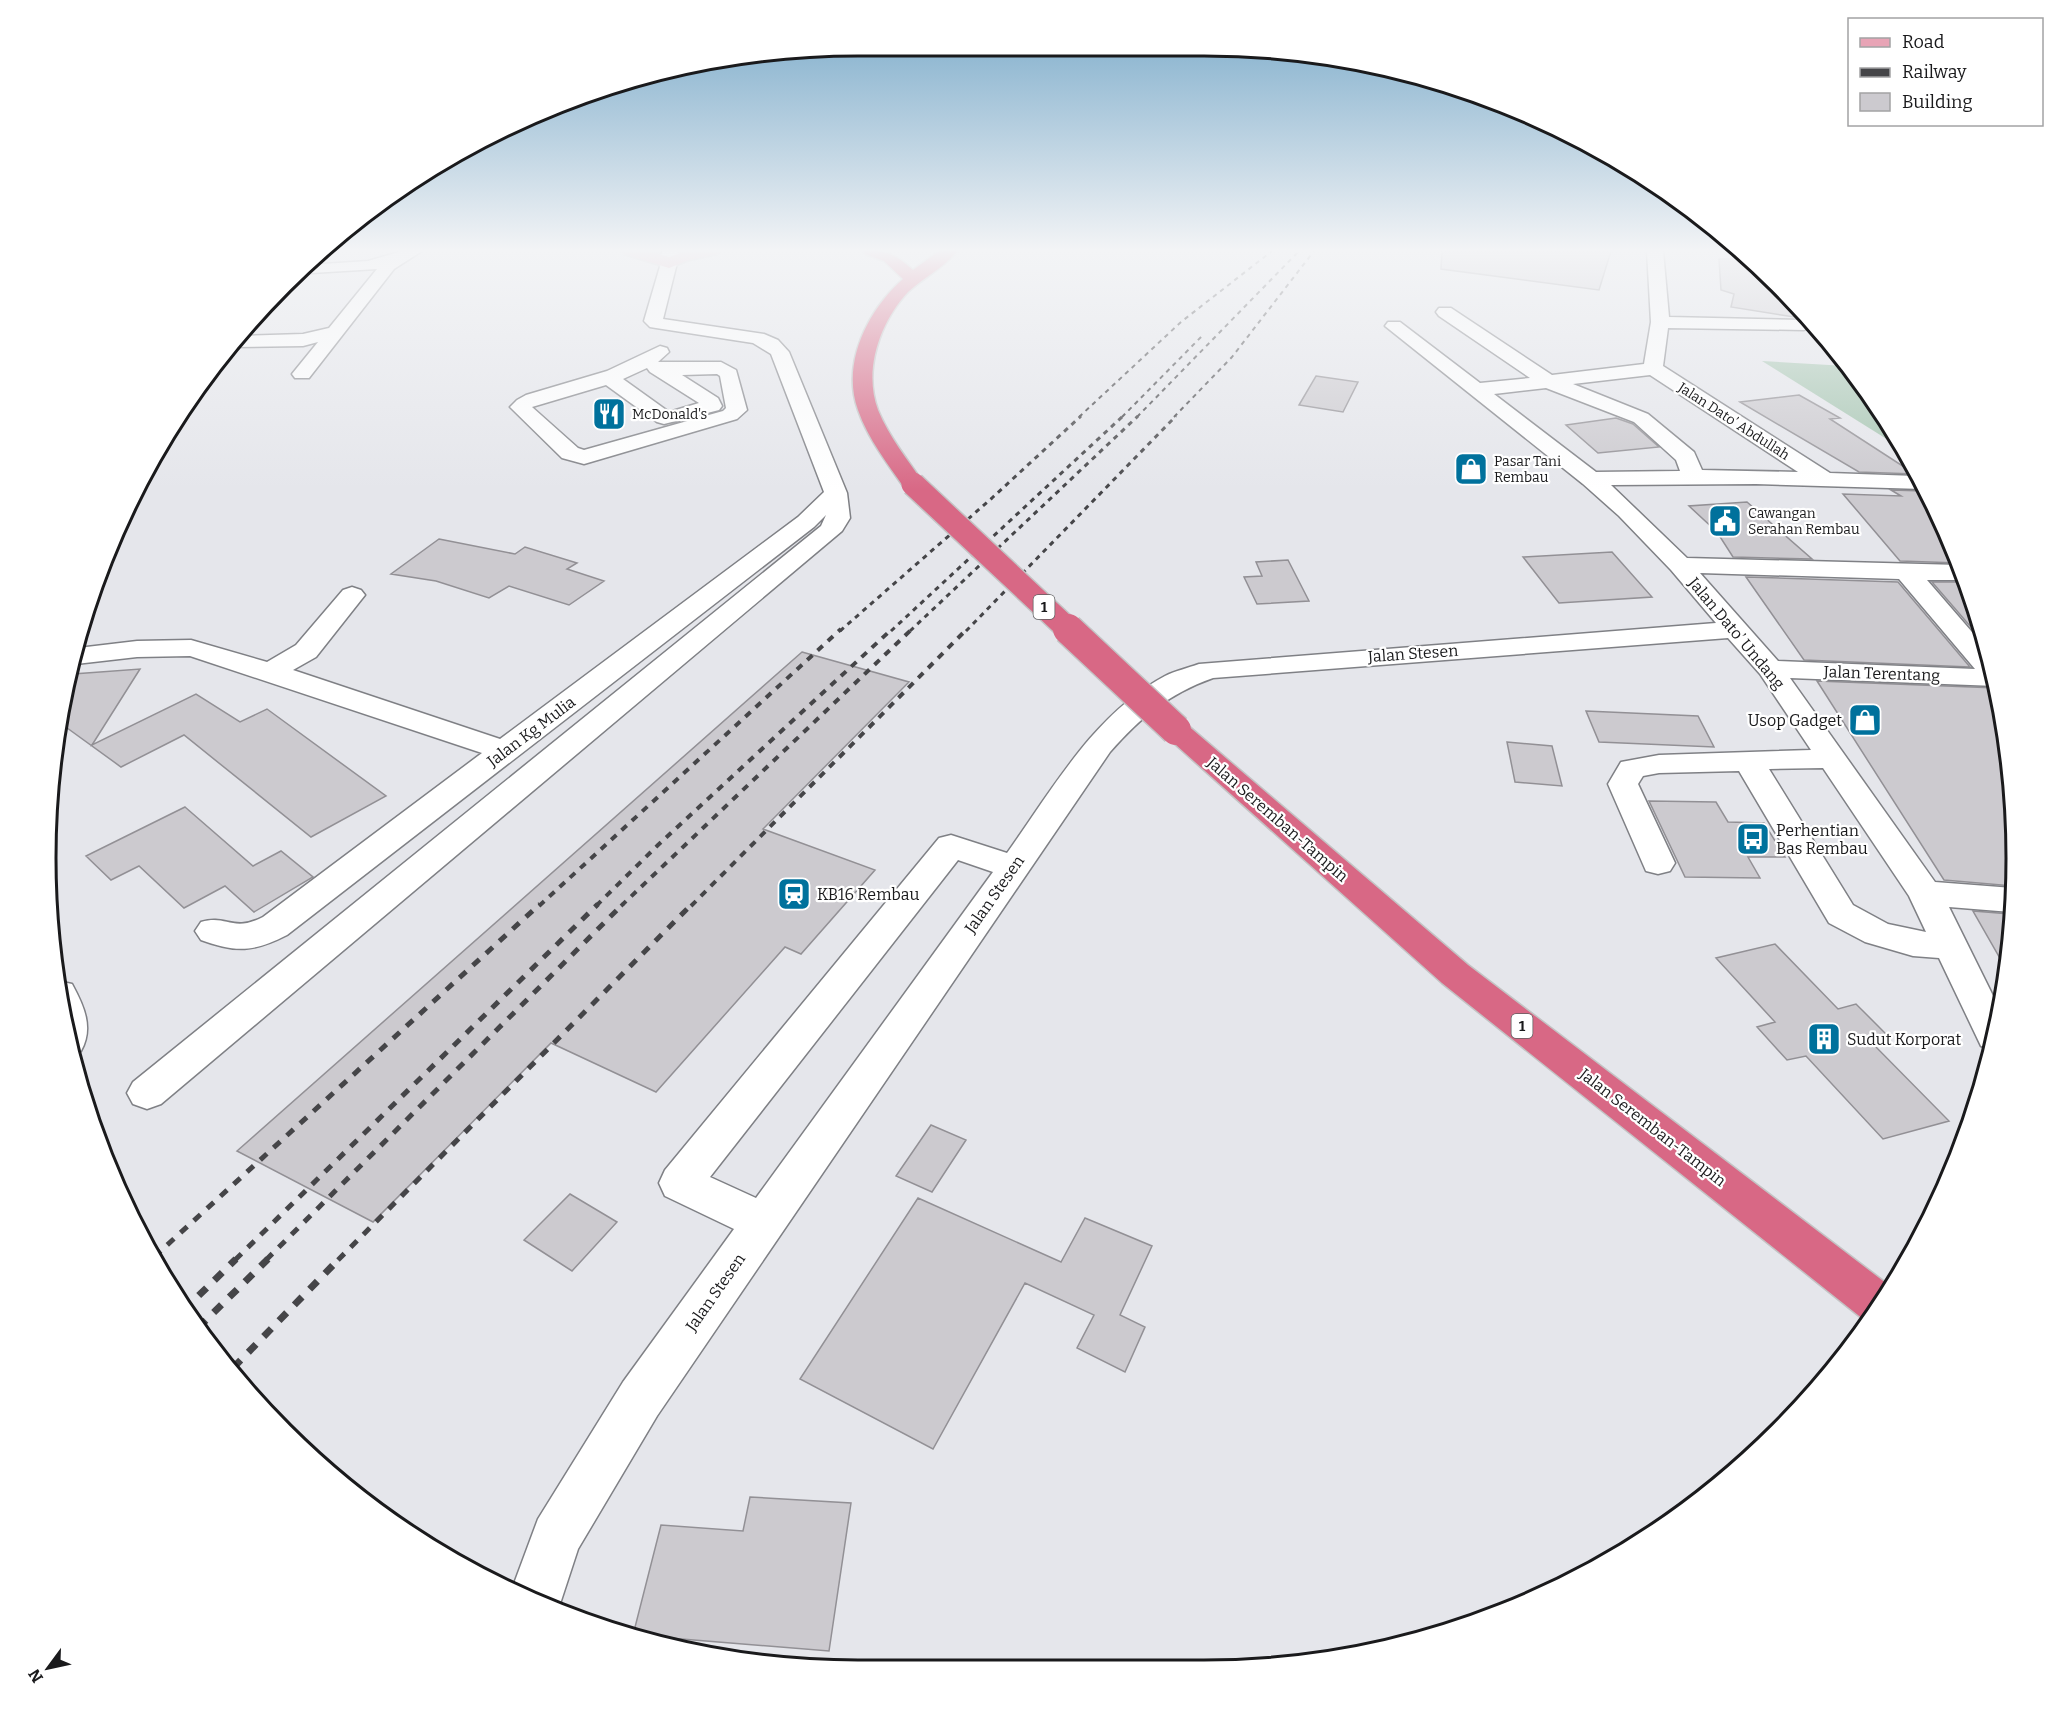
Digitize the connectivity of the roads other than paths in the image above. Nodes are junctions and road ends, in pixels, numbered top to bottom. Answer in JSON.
{"nodes":[{"id":1,"x":656,"y":331,"type":"edge"},
{"id":2,"x":873,"y":331,"type":"edge"},
{"id":3,"x":1401,"y":331,"type":"edge"},
{"id":4,"x":1476,"y":331,"type":"edge"},
{"id":5,"x":1658,"y":331,"type":"edge"},
{"id":6,"x":334,"y":332,"type":"joint"},
{"id":7,"x":244,"y":342,"type":"edge"},
{"id":8,"x":661,"y":349,"type":"junction"},
{"id":9,"x":1654,"y":369,"type":"junction"},
{"id":10,"x":302,"y":374,"type":"dead end"},
{"id":11,"x":608,"y":377,"type":"junction"},
{"id":12,"x":1549,"y":382,"type":"junction"},
{"id":13,"x":1476,"y":390,"type":"junction"},
{"id":14,"x":1693,"y":477,"type":"junction"},
{"id":15,"x":1591,"y":479,"type":"junction"},
{"id":16,"x":1824,"y":479,"type":"junction"},
{"id":17,"x":1912,"y":483,"type":"edge"},
{"id":18,"x":836,"y":493,"type":"junction"},
{"id":19,"x":1680,"y":565,"type":"junction"},
{"id":20,"x":1906,"y":571,"type":"junction"},
{"id":21,"x":1952,"y":573,"type":"edge"},
{"id":22,"x":352,"y":595,"type":"dead end"},
{"id":23,"x":1734,"y":629,"type":"junction"},
{"id":24,"x":83,"y":650,"type":"edge"},
{"id":25,"x":1980,"y":658,"type":"edge"},
{"id":26,"x":1770,"y":669,"type":"junction"},
{"id":27,"x":270,"y":672,"type":"junction"},
{"id":28,"x":1984,"y":678,"type":"edge"},
{"id":29,"x":505,"y":751,"type":"junction"},
{"id":30,"x":1833,"y":758,"type":"junction"},
{"id":31,"x":1749,"y":761,"type":"junction"},
{"id":32,"x":1658,"y":863,"type":"dead end"},
{"id":33,"x":1014,"y":867,"type":"junction"},
{"id":34,"x":1924,"y":893,"type":"junction"},
{"id":35,"x":2004,"y":899,"type":"edge"},
{"id":36,"x":213,"y":932,"type":"dead end"},
{"id":37,"x":1951,"y":947,"type":"junction"},
{"id":38,"x":1988,"y":1024,"type":"edge"},
{"id":39,"x":147,"y":1093,"type":"dead end"},
{"id":40,"x":764,"y":1222,"type":"junction"},
{"id":41,"x":1872,"y":1300,"type":"edge"},
{"id":42,"x":537,"y":1593,"type":"edge"}],
"edges":[{"from":1,"to":8,"type":"street"},
{"from":2,"to":41,"type":"highway","name":"Jalan Seremban-Tampin","number":"1","bridge":true},
{"from":3,"to":13,"type":"street","name":"Jalan Dato’ Undang"},
{"from":4,"to":12,"type":"street"},
{"from":5,"to":9,"type":"street"},
{"from":6,"to":7,"type":"street"},
{"from":6,"to":10,"type":"street"},
{"from":8,"to":11,"type":"street"},
{"from":8,"to":11,"type":"street"},
{"from":8,"to":11,"type":"street"},
{"from":8,"to":18,"type":"street"},
{"from":9,"to":12,"type":"street"},
{"from":9,"to":16,"type":"street","name":"Jalan Dato’ Abdullah"},
{"from":12,"to":13,"type":"street"},
{"from":12,"to":14,"type":"street"},
{"from":13,"to":15,"type":"street","name":"Jalan Dato’ Undang"},
{"from":14,"to":15,"type":"street"},
{"from":14,"to":16,"type":"street"},
{"from":15,"to":19,"type":"street","name":"Jalan Dato’ Undang"},
{"from":16,"to":17,"type":"street"},
{"from":18,"to":29,"type":"street","name":"Jalan Kg Mulia"},
{"from":18,"to":39,"type":"street"},
{"from":19,"to":20,"type":"street"},
{"from":19,"to":23,"type":"street","name":"Jalan Dato’ Undang"},
{"from":20,"to":21,"type":"street"},
{"from":20,"to":25,"type":"street"},
{"from":22,"to":27,"type":"street"},
{"from":23,"to":26,"type":"street","name":"Jalan Dato’ Undang"},
{"from":23,"to":33,"type":"street","name":"Jalan Stesen"},
{"from":24,"to":27,"type":"street"},
{"from":26,"to":28,"type":"street","name":"Jalan Terentang"},
{"from":26,"to":30,"type":"street","name":"Jalan Dato’ Undang"},
{"from":27,"to":29,"type":"street"},
{"from":29,"to":36,"type":"street","name":"Jalan Kg Mulia"},
{"from":30,"to":31,"type":"street"},
{"from":30,"to":34,"type":"street","name":"Jalan Dato’ Undang"},
{"from":31,"to":32,"type":"street"},
{"from":31,"to":37,"type":"street"},
{"from":33,"to":40,"type":"street","name":"Jalan Stesen"},
{"from":33,"to":40,"type":"street"},
{"from":34,"to":35,"type":"street"},
{"from":34,"to":37,"type":"street","name":"Jalan Dato’ Undang"},
{"from":37,"to":38,"type":"street","name":"Jalan Dato’ Undang"},
{"from":40,"to":42,"type":"street","name":"Jalan Stesen"}]}
